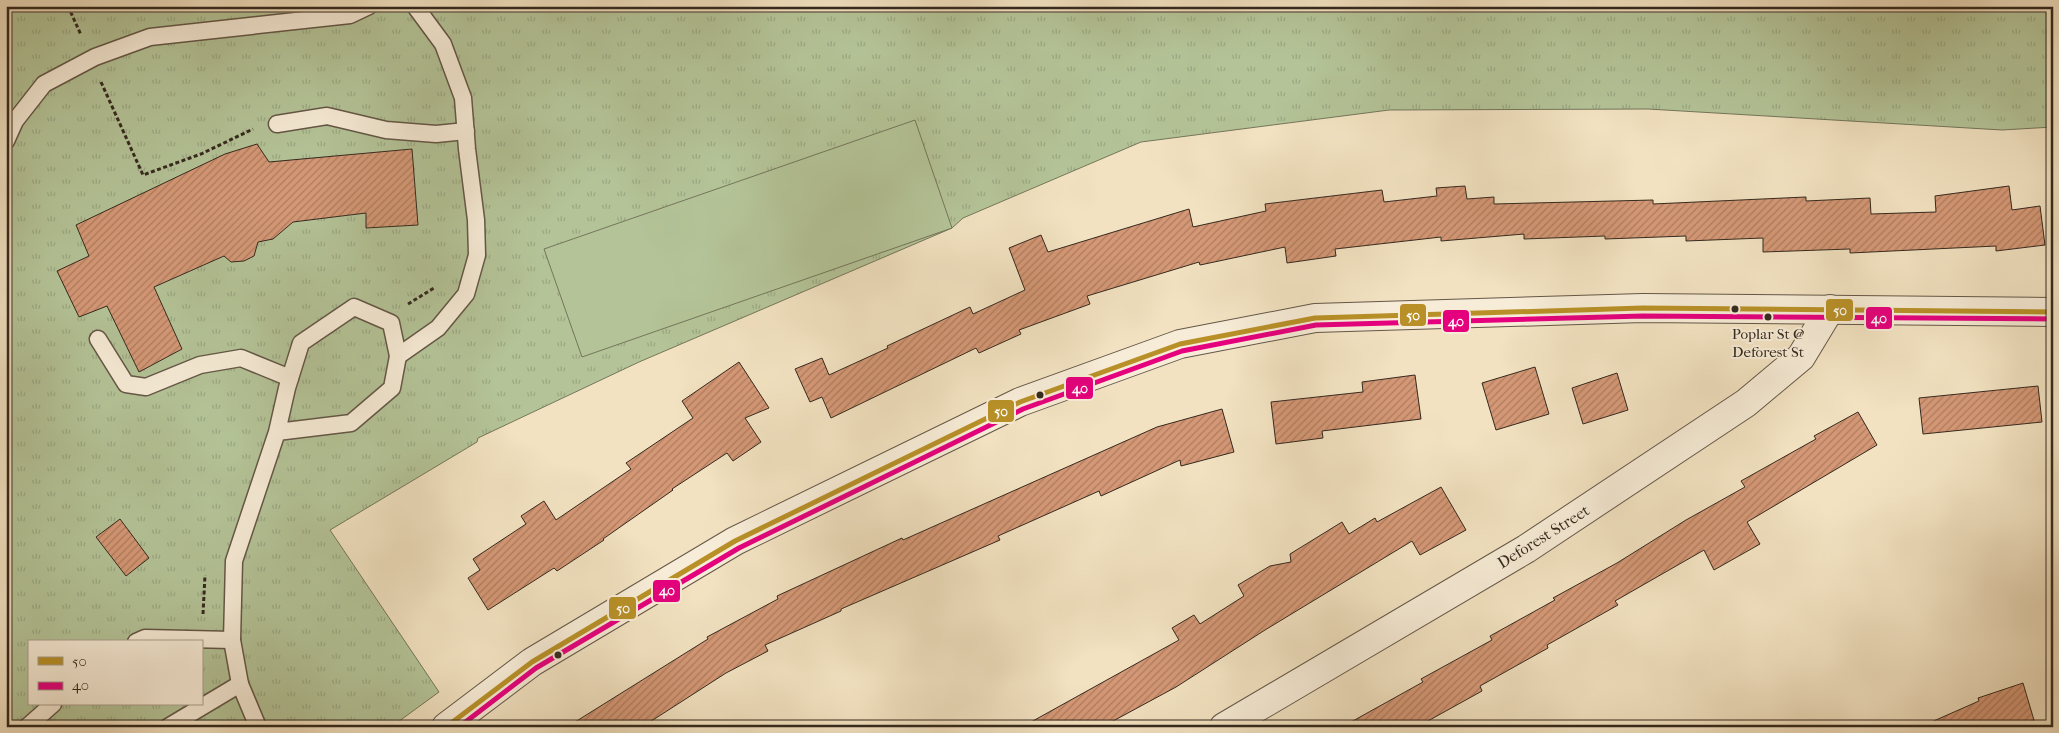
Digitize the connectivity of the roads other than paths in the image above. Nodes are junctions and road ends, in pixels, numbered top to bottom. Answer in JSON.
{"nodes":[{"id":1,"x":368,"y":6,"type":"edge"},
{"id":2,"x":416,"y":6,"type":"edge"},
{"id":3,"x":277,"y":124,"type":"road end"},
{"id":4,"x":466,"y":131,"type":"junction"},
{"id":5,"x":6,"y":141,"type":"edge"},
{"id":6,"x":1830,"y":309,"type":"junction"},
{"id":7,"x":2053,"y":312,"type":"edge"},
{"id":8,"x":98,"y":339,"type":"dead end"},
{"id":9,"x":398,"y":356,"type":"junction"},
{"id":10,"x":290,"y":378,"type":"junction"},
{"id":11,"x":277,"y":432,"type":"junction"},
{"id":12,"x":140,"y":640,"type":"edge"},
{"id":13,"x":232,"y":640,"type":"junction"},
{"id":14,"x":240,"y":684,"type":"junction"},
{"id":15,"x":51,"y":706,"type":"edge"},
{"id":16,"x":27,"y":727,"type":"edge"},
{"id":17,"x":168,"y":727,"type":"edge"},
{"id":18,"x":258,"y":727,"type":"edge"},
{"id":19,"x":446,"y":727,"type":"edge"},
{"id":20,"x":1224,"y":727,"type":"edge"}],
"edges":[{"from":1,"to":5,"type":"lane"},
{"from":2,"to":4,"type":"lane"},
{"from":3,"to":4,"type":"lane"},
{"from":4,"to":9,"type":"lane"},
{"from":6,"to":7,"type":"street"},
{"from":6,"to":19,"type":"street"},
{"from":6,"to":20,"type":"street","name":"Deforest Street"},
{"from":8,"to":10,"type":"lane"},
{"from":9,"to":10,"type":"lane"},
{"from":9,"to":11,"type":"lane"},
{"from":10,"to":11,"type":"lane"},
{"from":11,"to":13,"type":"lane"},
{"from":12,"to":13,"type":"lane"},
{"from":13,"to":14,"type":"lane"},
{"from":14,"to":17,"type":"lane"},
{"from":14,"to":18,"type":"lane"},
{"from":15,"to":16,"type":"lane"}]}
